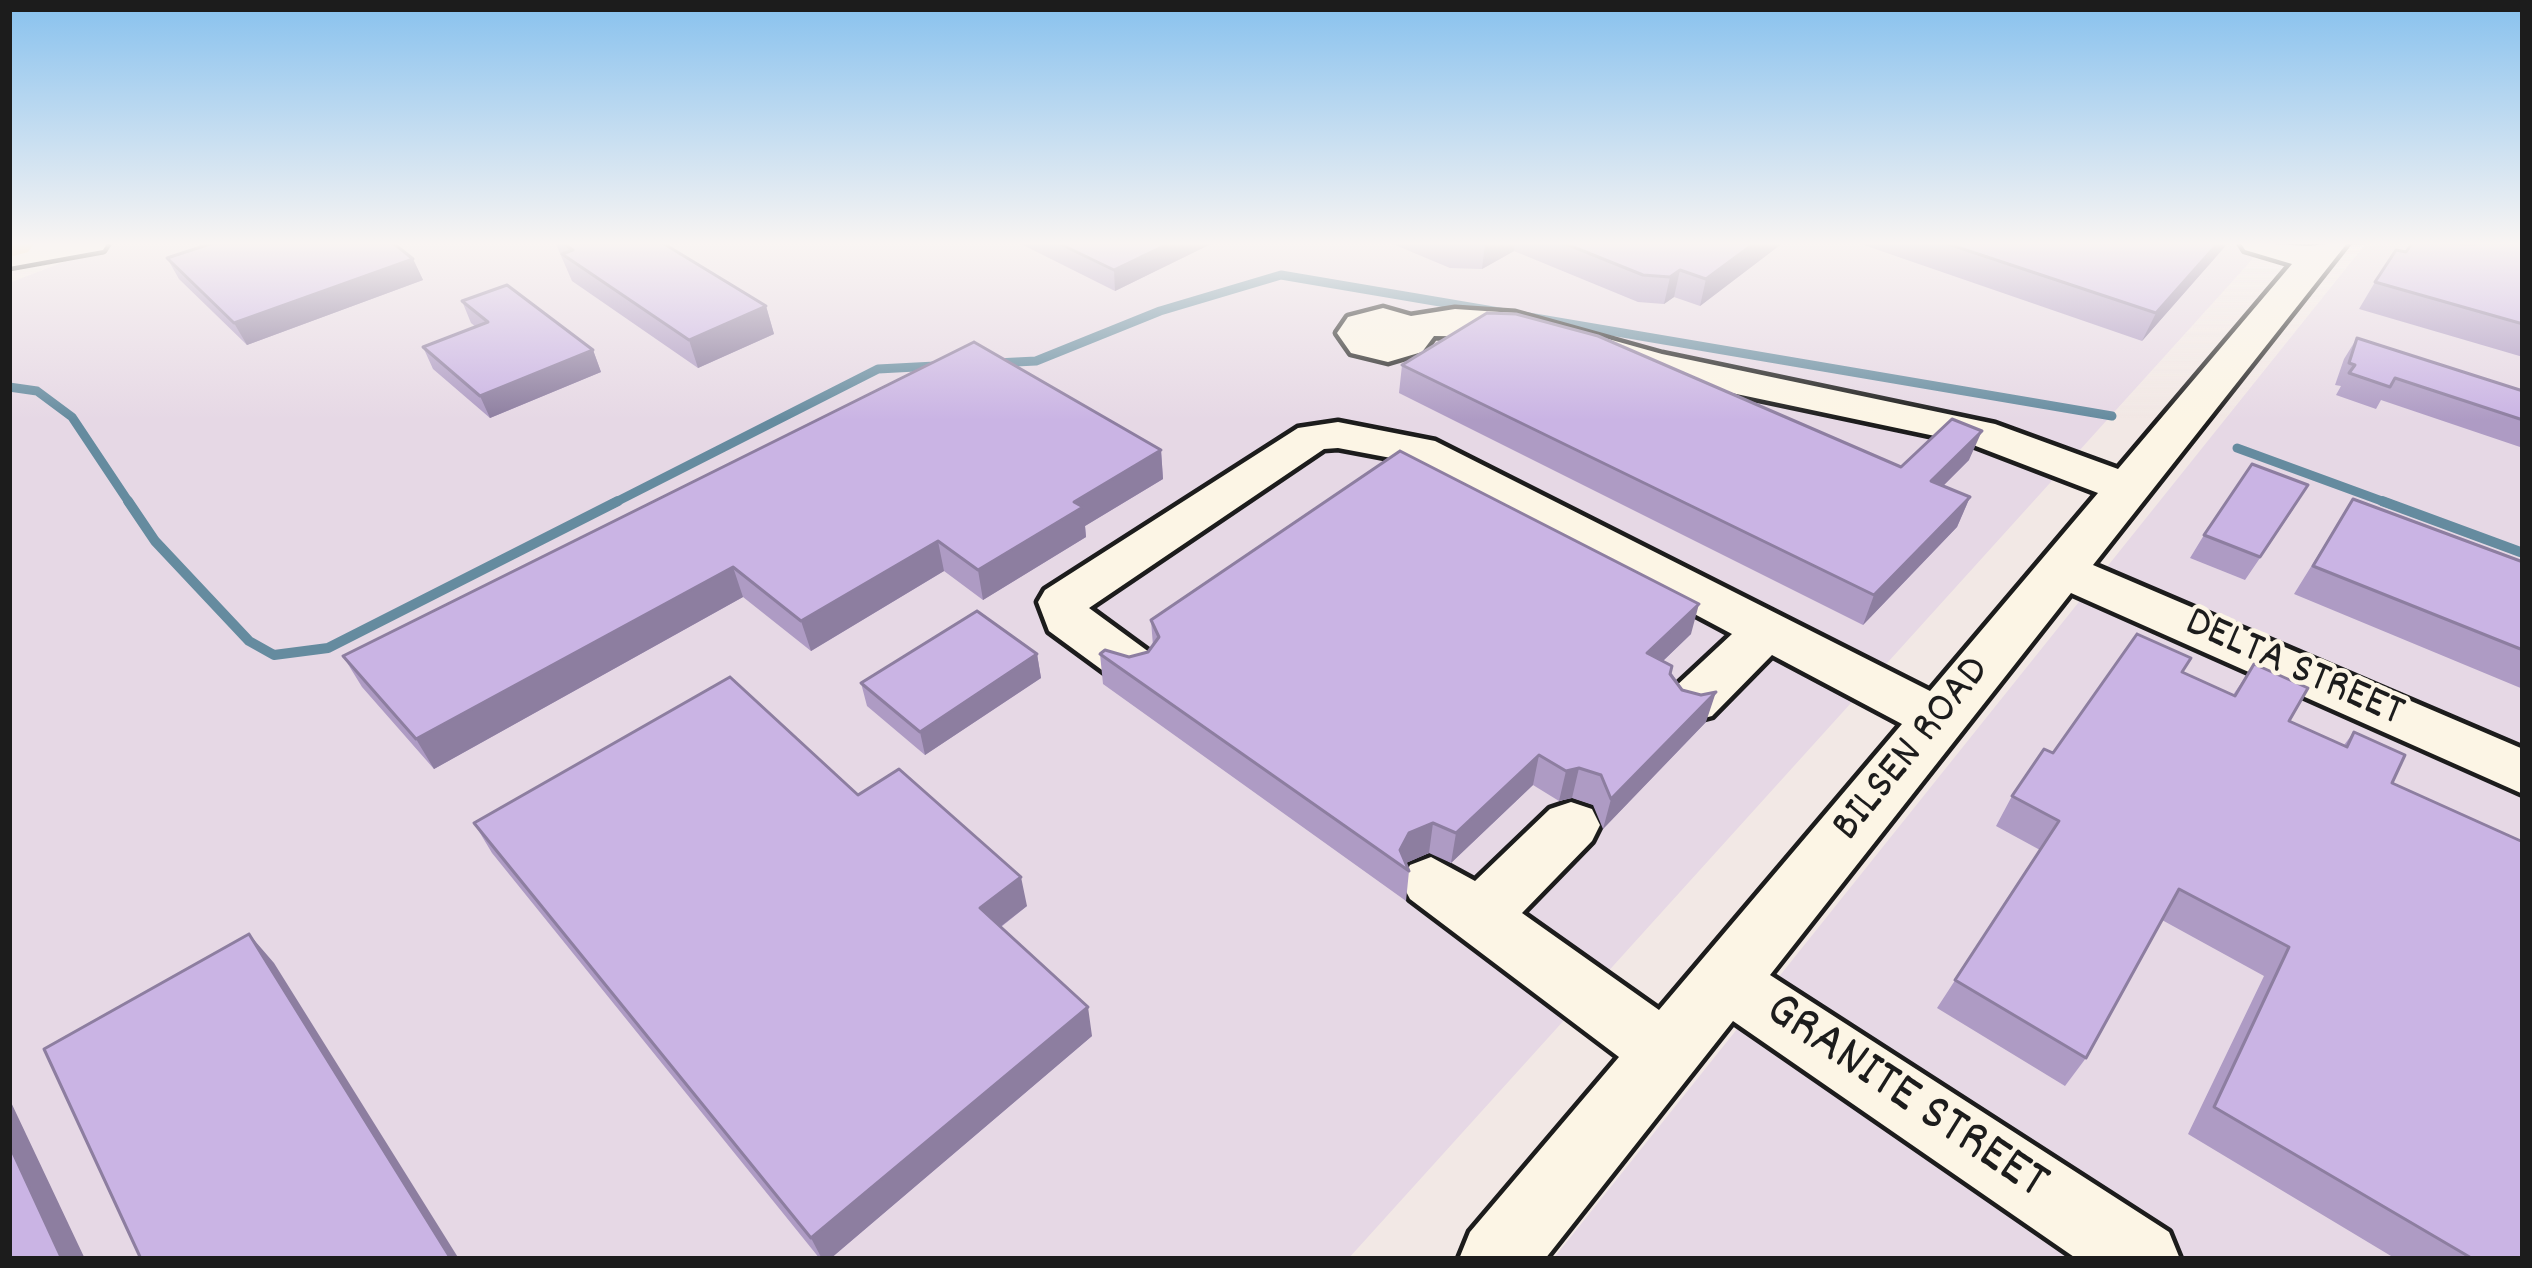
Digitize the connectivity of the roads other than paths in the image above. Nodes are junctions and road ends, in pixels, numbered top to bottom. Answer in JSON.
{"nodes":[{"id":1,"x":2282,"y":301,"type":"edge"},
{"id":2,"x":1410,"y":328,"type":"dead end"},
{"id":3,"x":2128,"y":489,"type":"junction"},
{"id":4,"x":2062,"y":570,"type":"junction"},
{"id":5,"x":1767,"y":631,"type":"junction"},
{"id":6,"x":1131,"y":665,"type":"edge"},
{"id":7,"x":1693,"y":702,"type":"edge"},
{"id":8,"x":1940,"y":720,"type":"junction"},
{"id":9,"x":2523,"y":773,"type":"edge"},
{"id":10,"x":1571,"y":825,"type":"dead end"},
{"id":11,"x":1726,"y":982,"type":"junction"},
{"id":12,"x":1667,"y":1053,"type":"junction"},
{"id":13,"x":1497,"y":1259,"type":"edge"},
{"id":14,"x":2142,"y":1259,"type":"edge"}],
"edges":[{"from":1,"to":3,"type":"street","name":"BILSEN ROAD"},
{"from":2,"to":3,"type":"street"},
{"from":3,"to":4,"type":"street","name":"BILSEN ROAD"},
{"from":4,"to":8,"type":"street","name":"BILSEN ROAD"},
{"from":4,"to":9,"type":"street","name":"DELTA STREET"},
{"from":5,"to":6,"type":"street"},
{"from":5,"to":7,"type":"street"},
{"from":5,"to":8,"type":"street"},
{"from":8,"to":11,"type":"street","name":"BILSEN ROAD"},
{"from":10,"to":12,"type":"street"},
{"from":11,"to":12,"type":"street","name":"BILSEN ROAD"},
{"from":11,"to":14,"type":"street","name":"GRANITE STREET"},
{"from":12,"to":13,"type":"street","name":"BILSEN ROAD"}]}
